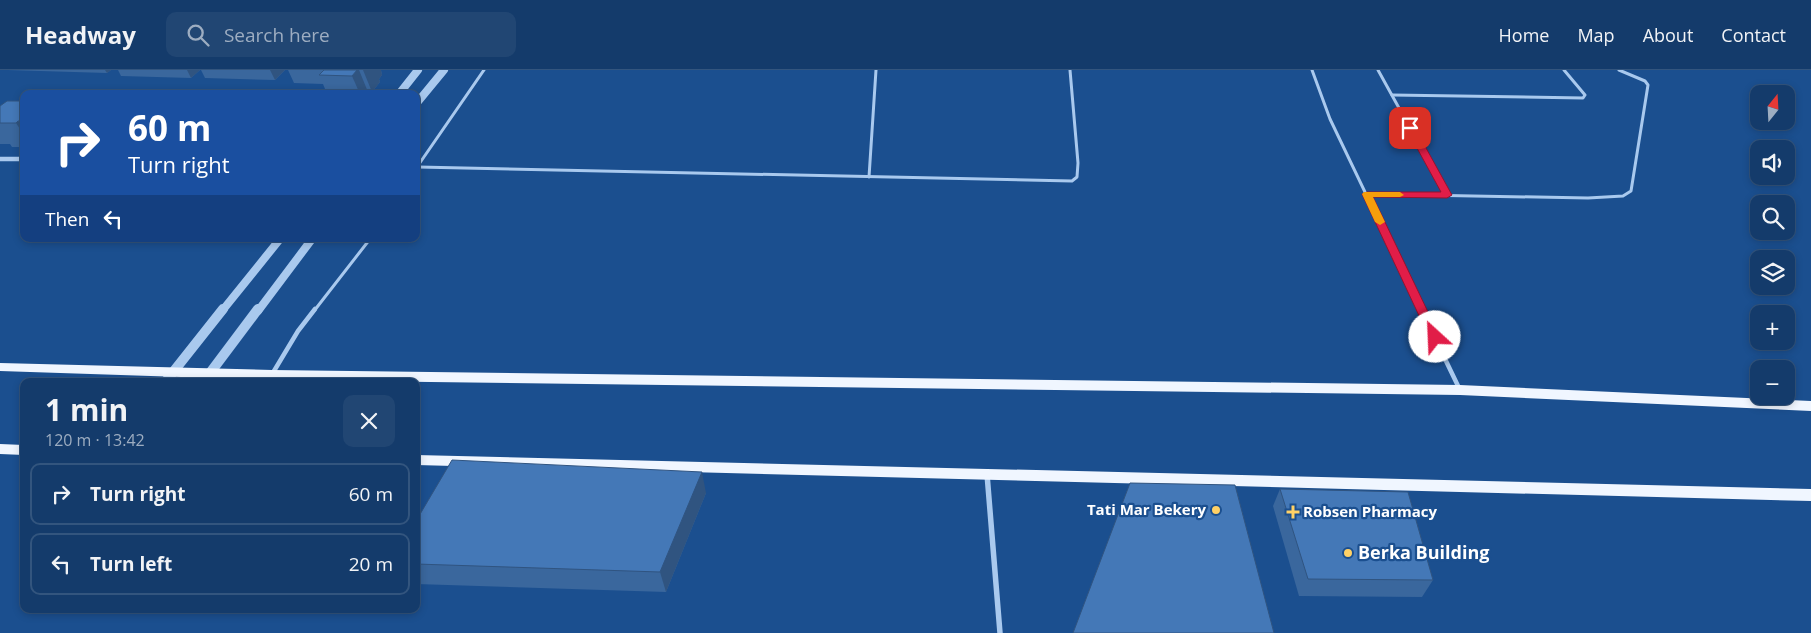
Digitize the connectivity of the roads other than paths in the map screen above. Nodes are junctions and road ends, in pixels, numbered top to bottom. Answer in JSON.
{"nodes":[{"id":1,"x":418,"y":70,"type":"edge"},
{"id":2,"x":444,"y":70,"type":"edge"},
{"id":3,"x":484,"y":70,"type":"edge"},
{"id":4,"x":876,"y":70,"type":"edge"},
{"id":5,"x":1070,"y":70,"type":"edge"},
{"id":6,"x":1312,"y":70,"type":"edge"},
{"id":7,"x":1378,"y":70,"type":"edge"},
{"id":8,"x":1564,"y":70,"type":"edge"},
{"id":9,"x":1619,"y":70,"type":"edge"},
{"id":10,"x":401,"y":90,"type":"edge"},
{"id":11,"x":1392,"y":95,"type":"junction"},
{"id":12,"x":420,"y":99,"type":"edge"},
{"id":13,"x":0,"y":159,"type":"edge"},
{"id":14,"x":20,"y":159,"type":"edge"},
{"id":15,"x":420,"y":164,"type":"edge"},
{"id":16,"x":420,"y":168,"type":"edge"},
{"id":17,"x":869,"y":177,"type":"junction"},
{"id":18,"x":1367,"y":194,"type":"junction"},
{"id":19,"x":1447,"y":195,"type":"junction"},
{"id":20,"x":278,"y":242,"type":"edge"},
{"id":21,"x":310,"y":242,"type":"edge"},
{"id":22,"x":368,"y":242,"type":"edge"},
{"id":23,"x":0,"y":368,"type":"edge"},
{"id":24,"x":170,"y":376,"type":"edge"},
{"id":25,"x":208,"y":377,"type":"edge"},
{"id":26,"x":270,"y":378,"type":"edge"},
{"id":27,"x":420,"y":380,"type":"edge"},
{"id":28,"x":1460,"y":390,"type":"junction"},
{"id":29,"x":1811,"y":406,"type":"edge"},
{"id":30,"x":0,"y":449,"type":"edge"},
{"id":31,"x":20,"y":450,"type":"edge"},
{"id":32,"x":420,"y":460,"type":"edge"},
{"id":33,"x":987,"y":474,"type":"junction"},
{"id":34,"x":1811,"y":495,"type":"edge"},
{"id":35,"x":1000,"y":633,"type":"edge"}],
"edges":[{"from":1,"to":10,"type":"street"},
{"from":2,"to":12,"type":"street"},
{"from":3,"to":15,"type":"lane"},
{"from":4,"to":17,"type":"lane"},
{"from":5,"to":17,"type":"lane"},
{"from":6,"to":18,"type":"lane"},
{"from":7,"to":11,"type":"lane"},
{"from":8,"to":11,"type":"lane"},
{"from":9,"to":19,"type":"lane"},
{"from":11,"to":19,"type":"lane"},
{"from":13,"to":14,"type":"street"},
{"from":16,"to":17,"type":"lane"},
{"from":18,"to":19,"type":"lane"},
{"from":18,"to":28,"type":"lane"},
{"from":20,"to":24,"type":"street"},
{"from":21,"to":25,"type":"street"},
{"from":22,"to":26,"type":"lane"},
{"from":23,"to":24,"type":"main road"},
{"from":24,"to":25,"type":"main road"},
{"from":25,"to":26,"type":"main road"},
{"from":27,"to":28,"type":"main road"},
{"from":28,"to":29,"type":"main road"},
{"from":30,"to":31,"type":"main road"},
{"from":32,"to":33,"type":"main road"},
{"from":33,"to":34,"type":"main road"},
{"from":33,"to":35,"type":"street"}]}
